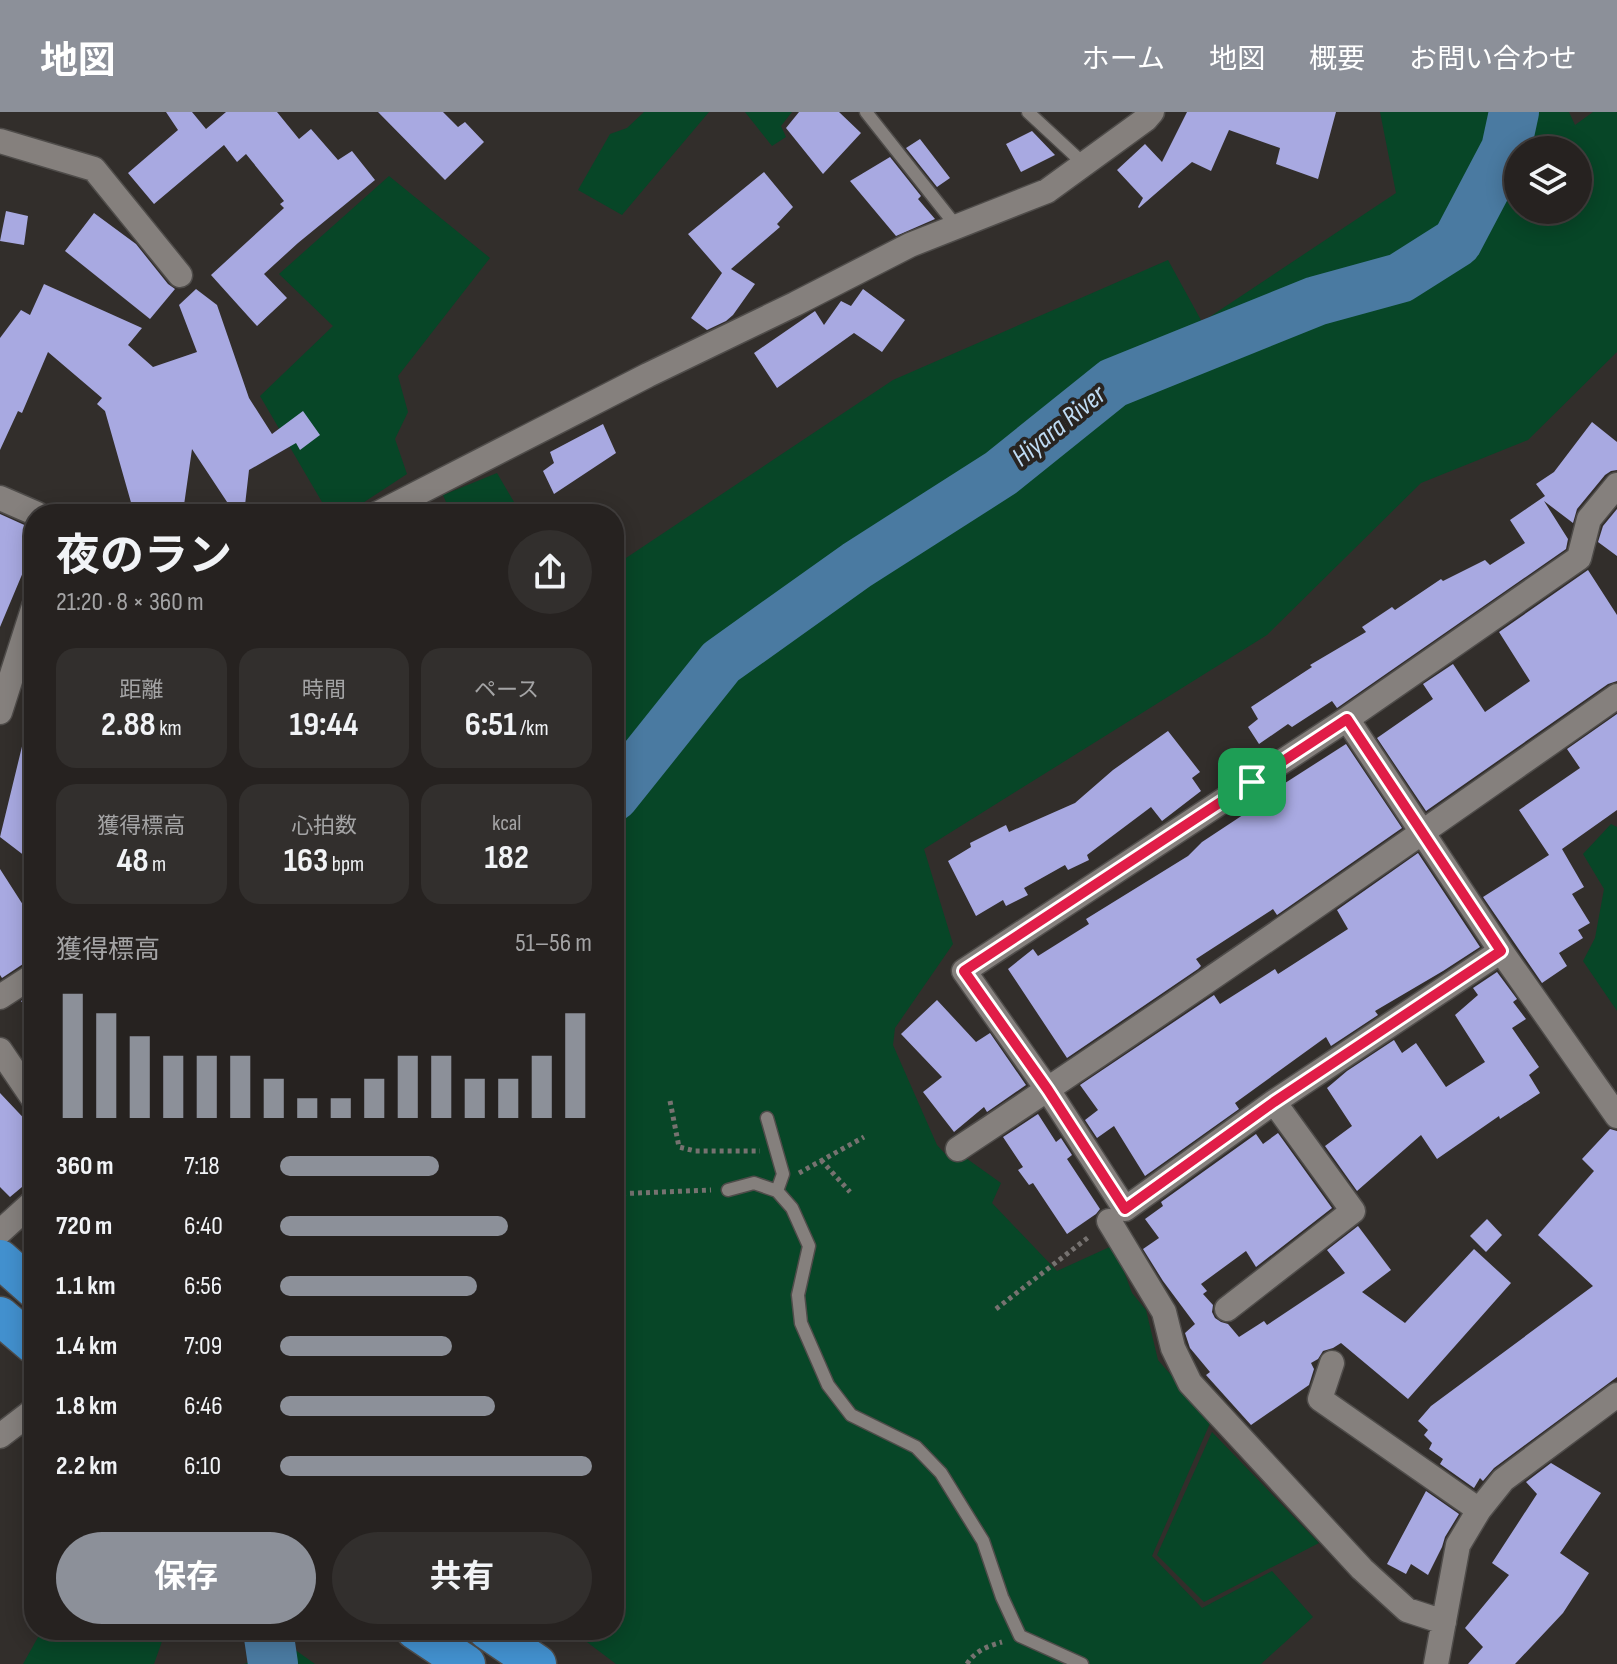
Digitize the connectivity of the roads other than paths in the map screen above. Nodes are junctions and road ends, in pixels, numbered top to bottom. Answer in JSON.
{"nodes":[{"id":1,"x":866,"y":112,"type":"edge"},
{"id":2,"x":1028,"y":112,"type":"edge"},
{"id":3,"x":1152,"y":112,"type":"edge"},
{"id":4,"x":0,"y":141,"type":"edge"},
{"id":5,"x":1084,"y":164,"type":"junction"},
{"id":6,"x":957,"y":227,"type":"junction"},
{"id":7,"x":180,"y":275,"type":"dead end"},
{"id":8,"x":1617,"y":485,"type":"edge"},
{"id":9,"x":0,"y":498,"type":"edge"},
{"id":10,"x":396,"y":504,"type":"edge"},
{"id":11,"x":24,"y":508,"type":"edge"},
{"id":12,"x":24,"y":637,"type":"edge"},
{"id":13,"x":1617,"y":696,"type":"edge"},
{"id":14,"x":0,"y":712,"type":"edge"},
{"id":15,"x":1347,"y":719,"type":"junction"},
{"id":16,"x":1423,"y":833,"type":"junction"},
{"id":17,"x":1501,"y":951,"type":"junction"},
{"id":18,"x":24,"y":981,"type":"edge"},
{"id":19,"x":0,"y":997,"type":"edge"},
{"id":20,"x":0,"y":1050,"type":"edge"},
{"id":21,"x":24,"y":1085,"type":"edge"},
{"id":22,"x":1048,"y":1090,"type":"junction"},
{"id":23,"x":1274,"y":1102,"type":"junction"},
{"id":24,"x":1617,"y":1116,"type":"edge"},
{"id":25,"x":767,"y":1118,"type":"dead end"},
{"id":26,"x":958,"y":1149,"type":"dead end"},
{"id":27,"x":728,"y":1190,"type":"road end"},
{"id":28,"x":777,"y":1191,"type":"junction"},
{"id":29,"x":24,"y":1210,"type":"edge"},
{"id":30,"x":1109,"y":1221,"type":"road end"},
{"id":31,"x":0,"y":1232,"type":"edge"},
{"id":32,"x":0,"y":1259,"type":"edge"},
{"id":33,"x":24,"y":1280,"type":"edge"},
{"id":34,"x":1227,"y":1309,"type":"dead end"},
{"id":35,"x":0,"y":1316,"type":"edge"},
{"id":36,"x":24,"y":1336,"type":"edge"},
{"id":37,"x":1332,"y":1363,"type":"dead end"},
{"id":38,"x":1617,"y":1395,"type":"edge"},
{"id":39,"x":24,"y":1418,"type":"edge"},
{"id":40,"x":0,"y":1436,"type":"edge"},
{"id":41,"x":1479,"y":1510,"type":"junction"},
{"id":42,"x":1444,"y":1622,"type":"junction"},
{"id":43,"x":430,"y":1640,"type":"edge"},
{"id":44,"x":502,"y":1640,"type":"edge"},
{"id":45,"x":466,"y":1664,"type":"edge"},
{"id":46,"x":537,"y":1664,"type":"edge"},
{"id":47,"x":1082,"y":1664,"type":"edge"},
{"id":48,"x":1436,"y":1664,"type":"edge"}],
"edges":[{"from":1,"to":6,"type":"lane"},
{"from":2,"to":5,"type":"lane"},
{"from":3,"to":5,"type":"street"},
{"from":4,"to":7,"type":"street"},
{"from":5,"to":6,"type":"street"},
{"from":6,"to":10,"type":"street"},
{"from":8,"to":15,"type":"street"},
{"from":9,"to":11,"type":"street"},
{"from":12,"to":14,"type":"street"},
{"from":13,"to":16,"type":"street"},
{"from":15,"to":16,"type":"street"},
{"from":15,"to":22,"type":"street"},
{"from":16,"to":17,"type":"street"},
{"from":16,"to":22,"type":"street"},
{"from":17,"to":23,"type":"street"},
{"from":17,"to":24,"type":"street"},
{"from":18,"to":19,"type":"street"},
{"from":20,"to":21,"type":"street"},
{"from":22,"to":23,"type":"street"},
{"from":22,"to":26,"type":"street"},
{"from":23,"to":34,"type":"street"},
{"from":25,"to":28,"type":"lane"},
{"from":27,"to":28,"type":"lane"},
{"from":28,"to":47,"type":"lane"},
{"from":29,"to":31,"type":"street"},
{"from":30,"to":42,"type":"street"},
{"from":32,"to":33,"type":"highway"},
{"from":35,"to":36,"type":"highway"},
{"from":37,"to":41,"type":"street"},
{"from":38,"to":41,"type":"street"},
{"from":39,"to":40,"type":"street"},
{"from":41,"to":42,"type":"street"},
{"from":42,"to":48,"type":"street"},
{"from":43,"to":45,"type":"highway"},
{"from":44,"to":46,"type":"highway"}]}
